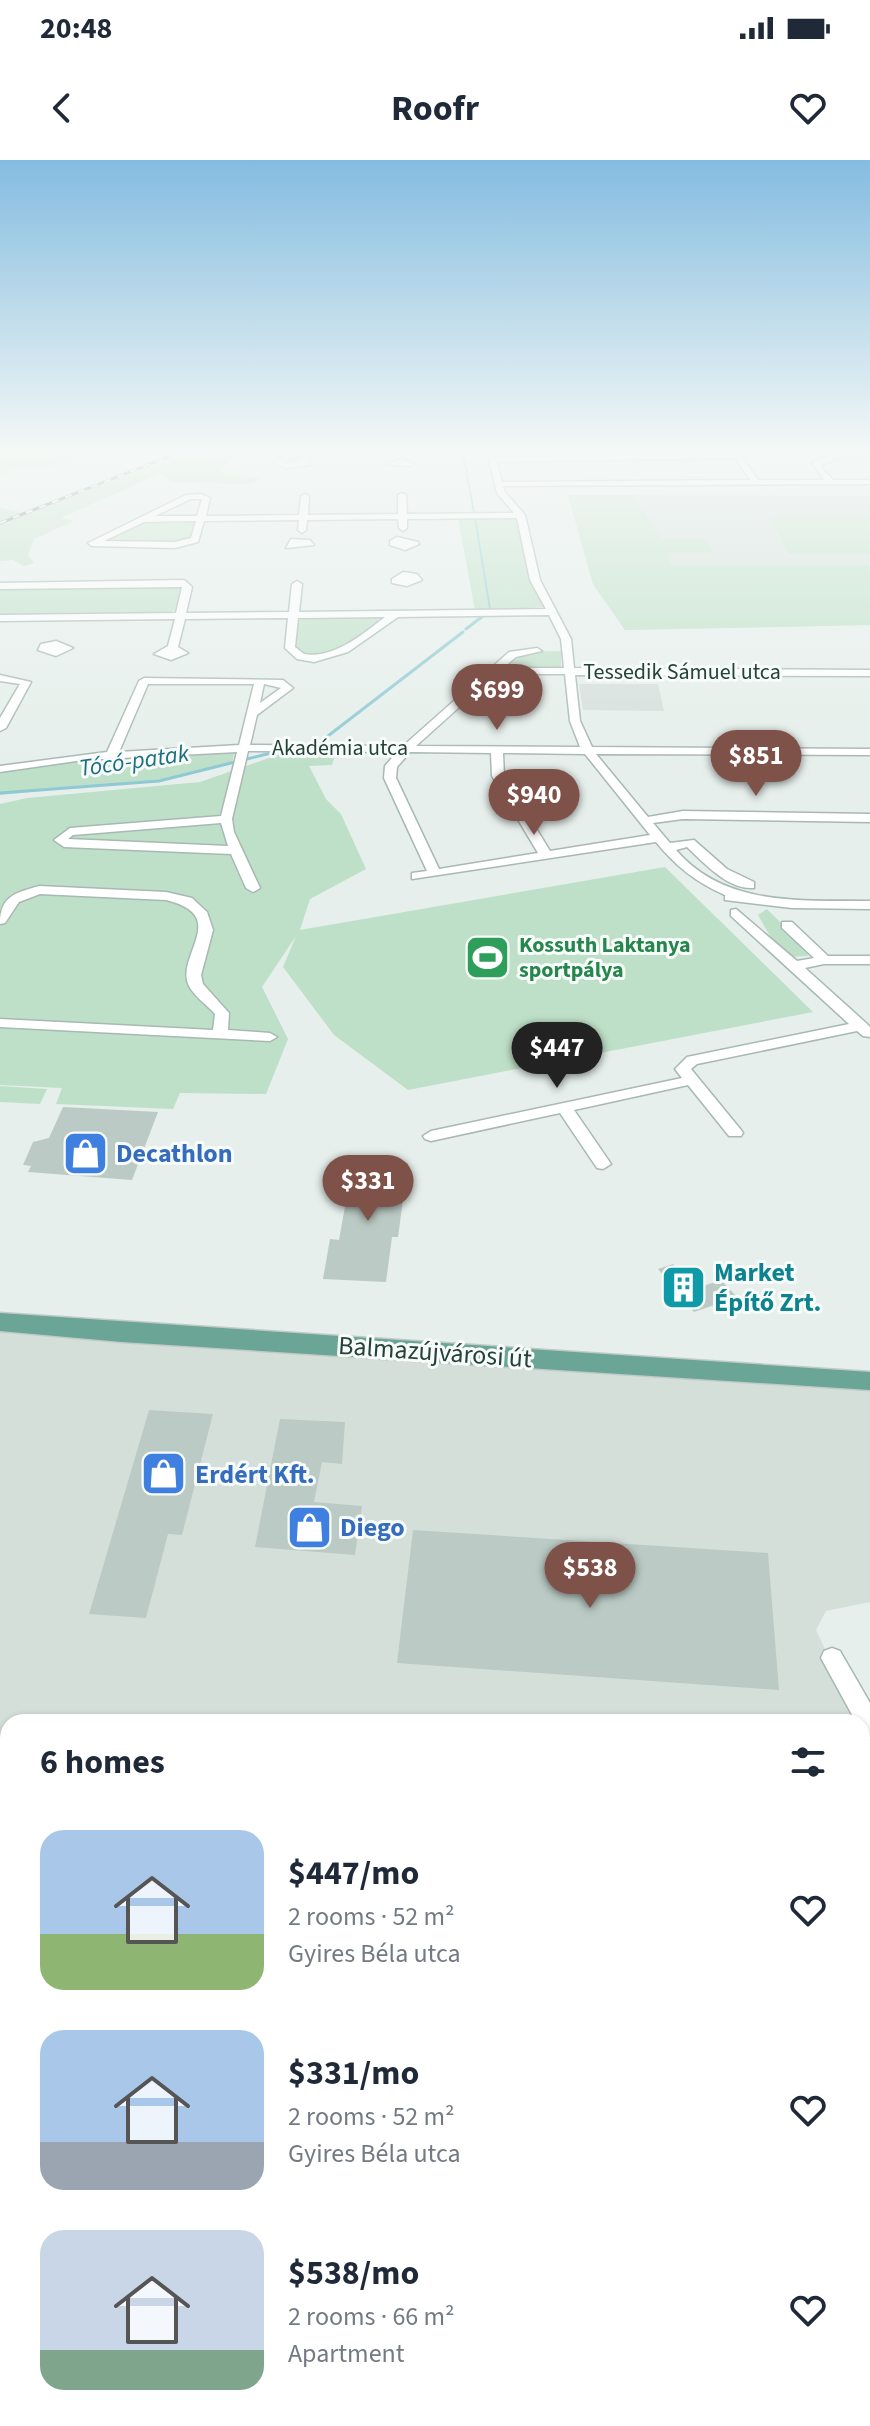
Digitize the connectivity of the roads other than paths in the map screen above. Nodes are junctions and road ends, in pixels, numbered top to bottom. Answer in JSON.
{"nodes":[{"id":1,"x":529,"y":554,"type":"edge"},
{"id":2,"x":285,"y":580,"type":"dead end"},
{"id":3,"x":407,"y":583,"type":"dead end"},
{"id":4,"x":0,"y":586,"type":"edge"},
{"id":5,"x":551,"y":612,"type":"junction"},
{"id":6,"x":395,"y":614,"type":"junction"},
{"id":7,"x":410,"y":614,"type":"junction"},
{"id":8,"x":294,"y":615,"type":"junction"},
{"id":9,"x":181,"y":616,"type":"junction"},
{"id":10,"x":0,"y":618,"type":"edge"},
{"id":11,"x":67,"y":618,"type":"junction"},
{"id":12,"x":56,"y":644,"type":"dead end"},
{"id":13,"x":173,"y":648,"type":"dead end"},
{"id":14,"x":537,"y":651,"type":"dead end"},
{"id":15,"x":494,"y":671,"type":"junction"},
{"id":16,"x":570,"y":671,"type":"junction"},
{"id":17,"x":870,"y":673,"type":"edge"},
{"id":18,"x":0,"y":678,"type":"edge"},
{"id":19,"x":260,"y":681,"type":"junction"},
{"id":20,"x":251,"y":714,"type":"junction"},
{"id":21,"x":0,"y":728,"type":"edge"},
{"id":22,"x":406,"y":748,"type":"junction"},
{"id":23,"x":497,"y":749,"type":"junction"},
{"id":24,"x":587,"y":749,"type":"junction"},
{"id":25,"x":870,"y":752,"type":"edge"},
{"id":26,"x":111,"y":756,"type":"junction"},
{"id":27,"x":240,"y":757,"type":"junction"},
{"id":28,"x":4,"y":765,"type":"edge"},
{"id":29,"x":870,"y":818,"type":"edge"},
{"id":30,"x":226,"y":819,"type":"junction"},
{"id":31,"x":645,"y":821,"type":"junction"},
{"id":32,"x":662,"y":843,"type":"junction"},
{"id":33,"x":235,"y":850,"type":"junction"},
{"id":34,"x":545,"y":854,"type":"junction"},
{"id":35,"x":434,"y":872,"type":"junction"},
{"id":36,"x":417,"y":876,"type":"dead end"},
{"id":37,"x":702,"y":880,"type":"junction"},
{"id":38,"x":253,"y":888,"type":"dead end"},
{"id":39,"x":749,"y":900,"type":"junction"},
{"id":40,"x":722,"y":902,"type":"junction"},
{"id":41,"x":870,"y":905,"type":"edge"},
{"id":42,"x":736,"y":913,"type":"junction"},
{"id":43,"x":0,"y":920,"type":"edge"},
{"id":44,"x":787,"y":925,"type":"dead end"},
{"id":45,"x":761,"y":936,"type":"junction"},
{"id":46,"x":824,"y":960,"type":"junction"},
{"id":47,"x":870,"y":960,"type":"edge"},
{"id":48,"x":792,"y":966,"type":"junction"},
{"id":49,"x":0,"y":1023,"type":"edge"},
{"id":50,"x":866,"y":1030,"type":"edge"},
{"id":51,"x":220,"y":1035,"type":"junction"},
{"id":52,"x":270,"y":1037,"type":"dead end"},
{"id":53,"x":692,"y":1080,"type":"junction"},
{"id":54,"x":565,"y":1108,"type":"junction"},
{"id":55,"x":735,"y":1133,"type":"dead end"},
{"id":56,"x":431,"y":1136,"type":"dead end"},
{"id":57,"x":603,"y":1164,"type":"dead end"},
{"id":58,"x":0,"y":1322,"type":"edge"},
{"id":59,"x":870,"y":1381,"type":"edge"},
{"id":60,"x":832,"y":1658,"type":"dead end"},
{"id":61,"x":864,"y":1714,"type":"edge"}],
"edges":[{"from":1,"to":5,"type":"street"},
{"from":2,"to":8,"type":"street"},
{"from":3,"to":7,"type":"street"},
{"from":4,"to":9,"type":"street"},
{"from":5,"to":7,"type":"street"},
{"from":5,"to":16,"type":"street"},
{"from":6,"to":7,"type":"street"},
{"from":6,"to":8,"type":"street"},
{"from":6,"to":8,"type":"street"},
{"from":8,"to":9,"type":"street"},
{"from":9,"to":11,"type":"street"},
{"from":9,"to":13,"type":"street"},
{"from":10,"to":11,"type":"street"},
{"from":11,"to":12,"type":"street"},
{"from":14,"to":15,"type":"street"},
{"from":15,"to":16,"type":"street","name":"Tessedik Sámuel utca"},
{"from":15,"to":22,"type":"street"},
{"from":16,"to":17,"type":"street","name":"Tessedik Sámuel utca"},
{"from":16,"to":24,"type":"street"},
{"from":18,"to":21,"type":"street"},
{"from":19,"to":20,"type":"street"},
{"from":19,"to":20,"type":"street"},
{"from":19,"to":26,"type":"street"},
{"from":20,"to":27,"type":"street"},
{"from":22,"to":23,"type":"street","name":"Akadémia utca"},
{"from":22,"to":27,"type":"street","name":"Akadémia utca"},
{"from":22,"to":35,"type":"street"},
{"from":23,"to":24,"type":"street","name":"Akadémia utca"},
{"from":23,"to":34,"type":"street"},
{"from":24,"to":25,"type":"street","name":"Akadémia utca"},
{"from":24,"to":31,"type":"street"},
{"from":26,"to":27,"type":"street","name":"Akadémia utca"},
{"from":26,"to":28,"type":"street","name":"Akadémia utca"},
{"from":27,"to":30,"type":"street"},
{"from":29,"to":31,"type":"street"},
{"from":30,"to":33,"type":"street"},
{"from":30,"to":33,"type":"street"},
{"from":31,"to":32,"type":"street"},
{"from":32,"to":34,"type":"street"},
{"from":32,"to":37,"type":"street"},
{"from":32,"to":39,"type":"street"},
{"from":33,"to":38,"type":"street"},
{"from":34,"to":35,"type":"street"},
{"from":35,"to":36,"type":"street"},
{"from":37,"to":39,"type":"street"},
{"from":37,"to":40,"type":"street"},
{"from":39,"to":40,"type":"street"},
{"from":39,"to":41,"type":"street"},
{"from":39,"to":42,"type":"street"},
{"from":39,"to":45,"type":"street"},
{"from":40,"to":42,"type":"street"},
{"from":42,"to":45,"type":"street"},
{"from":43,"to":51,"type":"street"},
{"from":44,"to":46,"type":"street"},
{"from":45,"to":48,"type":"street"},
{"from":46,"to":47,"type":"street"},
{"from":46,"to":48,"type":"street"},
{"from":48,"to":50,"type":"street"},
{"from":49,"to":51,"type":"street"},
{"from":50,"to":53,"type":"street"},
{"from":51,"to":52,"type":"street"},
{"from":53,"to":54,"type":"street"},
{"from":53,"to":55,"type":"street"},
{"from":54,"to":56,"type":"street"},
{"from":54,"to":57,"type":"street"},
{"from":58,"to":59,"type":"main road","name":"Balmazújvárosi út"},
{"from":60,"to":61,"type":"street"}]}
